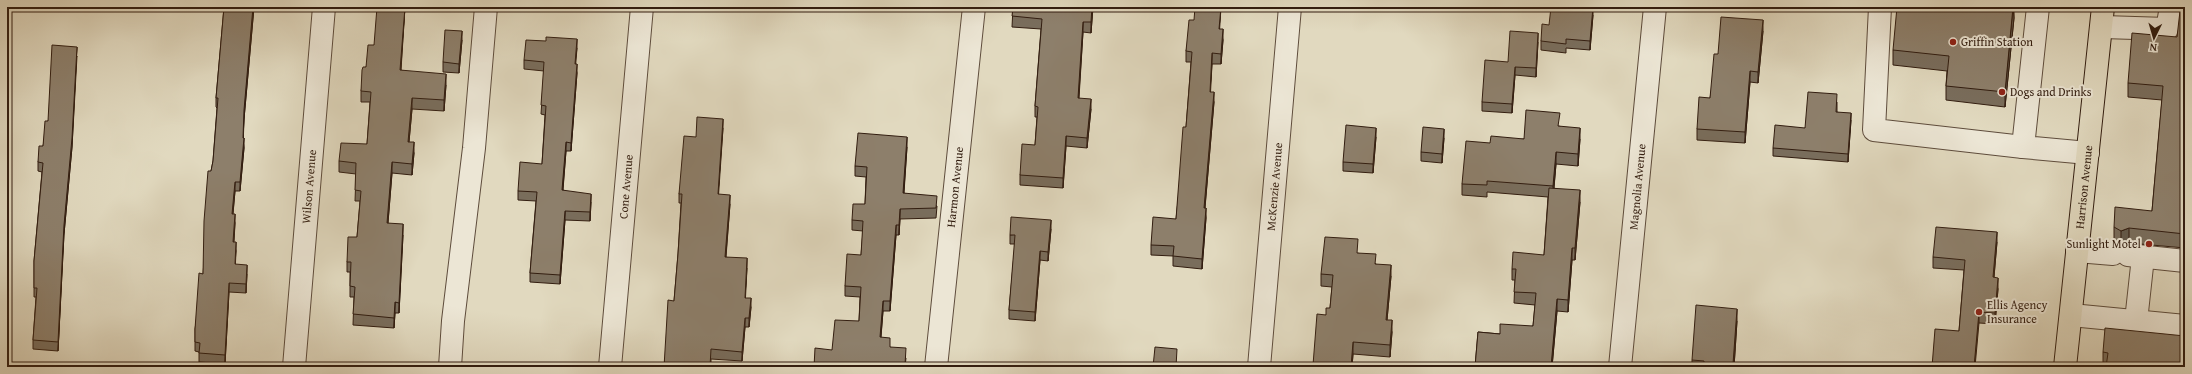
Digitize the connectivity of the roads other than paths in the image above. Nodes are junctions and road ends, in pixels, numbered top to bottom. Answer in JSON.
{"nodes":[{"id":1,"x":324,"y":7,"type":"edge"},
{"id":2,"x":486,"y":7,"type":"edge"},
{"id":3,"x":642,"y":7,"type":"edge"},
{"id":4,"x":974,"y":7,"type":"edge"},
{"id":5,"x":1290,"y":7,"type":"edge"},
{"id":6,"x":1655,"y":7,"type":"edge"},
{"id":7,"x":1880,"y":7,"type":"edge"},
{"id":8,"x":2038,"y":7,"type":"edge"},
{"id":9,"x":2171,"y":7,"type":"edge"},
{"id":10,"x":2103,"y":17,"type":"edge"},
{"id":11,"x":2023,"y":147,"type":"junction"},
{"id":12,"x":2088,"y":153,"type":"junction"},
{"id":13,"x":2077,"y":250,"type":"junction"},
{"id":14,"x":2127,"y":255,"type":"junction"},
{"id":15,"x":2185,"y":261,"type":"edge"},
{"id":16,"x":2071,"y":315,"type":"junction"},
{"id":17,"x":2136,"y":321,"type":"junction"},
{"id":18,"x":2185,"y":326,"type":"edge"},
{"id":19,"x":294,"y":367,"type":"edge"},
{"id":20,"x":450,"y":367,"type":"edge"},
{"id":21,"x":610,"y":367,"type":"edge"},
{"id":22,"x":936,"y":367,"type":"edge"},
{"id":23,"x":1259,"y":367,"type":"edge"},
{"id":24,"x":1620,"y":367,"type":"edge"},
{"id":25,"x":2065,"y":367,"type":"edge"}],
"edges":[{"from":1,"to":19,"type":"street","name":"Wilson Avenue"},
{"from":2,"to":20,"type":"street"},
{"from":3,"to":21,"type":"street","name":"Cone Avenue"},
{"from":4,"to":22,"type":"street","name":"Harmon Avenue"},
{"from":5,"to":23,"type":"street","name":"McKenzie Avenue"},
{"from":6,"to":24,"type":"street","name":"Magnolia Avenue"},
{"from":7,"to":11,"type":"street"},
{"from":8,"to":11,"type":"street"},
{"from":9,"to":10,"type":"street"},
{"from":10,"to":12,"type":"main road","name":"Harrison Avenue"},
{"from":11,"to":12,"type":"street"},
{"from":12,"to":13,"type":"main road","name":"Harrison Avenue"},
{"from":13,"to":14,"type":"street"},
{"from":13,"to":16,"type":"main road","name":"Harrison Avenue"},
{"from":14,"to":15,"type":"street"},
{"from":14,"to":17,"type":"street"},
{"from":16,"to":17,"type":"street"},
{"from":16,"to":25,"type":"main road","name":"Harrison Avenue"},
{"from":17,"to":18,"type":"street"}]}
